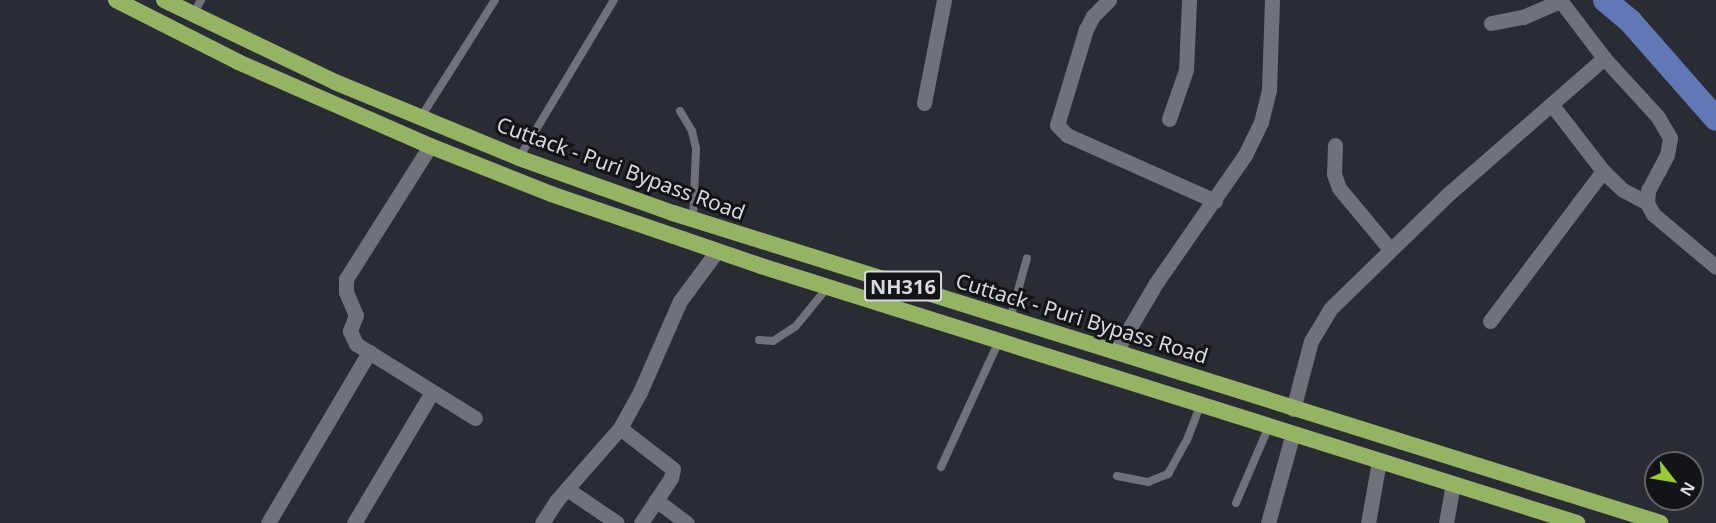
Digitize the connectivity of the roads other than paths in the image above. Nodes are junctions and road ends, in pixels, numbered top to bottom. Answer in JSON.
{"nodes":[{"id":1,"x":116,"y":0,"type":"edge"},
{"id":2,"x":164,"y":0,"type":"edge"},
{"id":3,"x":495,"y":0,"type":"edge"},
{"id":4,"x":614,"y":0,"type":"edge"},
{"id":5,"x":944,"y":0,"type":"edge"},
{"id":6,"x":1109,"y":0,"type":"edge"},
{"id":7,"x":1189,"y":0,"type":"edge"},
{"id":8,"x":1272,"y":0,"type":"edge"},
{"id":9,"x":1560,"y":1,"type":"edge"},
{"id":10,"x":197,"y":7,"type":"edge"},
{"id":11,"x":1491,"y":22,"type":"dead end"},
{"id":12,"x":1604,"y":58,"type":"junction"},
{"id":13,"x":924,"y":103,"type":"dead end"},
{"id":14,"x":1552,"y":105,"type":"junction"},
{"id":15,"x":680,"y":111,"type":"dead end"},
{"id":16,"x":421,"y":117,"type":"junction"},
{"id":17,"x":1169,"y":118,"type":"dead end"},
{"id":18,"x":1335,"y":145,"type":"dead end"},
{"id":19,"x":430,"y":146,"type":"junction"},
{"id":20,"x":519,"y":158,"type":"junction"},
{"id":21,"x":1603,"y":171,"type":"junction"},
{"id":22,"x":1215,"y":201,"type":"junction"},
{"id":23,"x":1647,"y":203,"type":"junction"},
{"id":24,"x":693,"y":220,"type":"junction"},
{"id":25,"x":1389,"y":248,"type":"junction"},
{"id":26,"x":717,"y":251,"type":"junction"},
{"id":27,"x":1027,"y":258,"type":"dead end"},
{"id":28,"x":1716,"y":267,"type":"edge"},
{"id":29,"x":828,"y":287,"type":"junction"},
{"id":30,"x":1010,"y":319,"type":"junction"},
{"id":31,"x":1490,"y":321,"type":"dead end"},
{"id":32,"x":759,"y":340,"type":"dead end"},
{"id":33,"x":999,"y":340,"type":"junction"},
{"id":34,"x":1116,"y":351,"type":"junction"},
{"id":35,"x":369,"y":352,"type":"junction"},
{"id":36,"x":432,"y":392,"type":"junction"},
{"id":37,"x":1201,"y":404,"type":"junction"},
{"id":38,"x":1293,"y":409,"type":"junction"},
{"id":39,"x":475,"y":418,"type":"dead end"},
{"id":40,"x":1269,"y":426,"type":"junction"},
{"id":41,"x":620,"y":428,"type":"junction"},
{"id":42,"x":1293,"y":433,"type":"junction"},
{"id":43,"x":1379,"y":461,"type":"junction"},
{"id":44,"x":941,"y":467,"type":"dead end"},
{"id":45,"x":1117,"y":476,"type":"dead end"},
{"id":46,"x":1453,"y":484,"type":"junction"},
{"id":47,"x":567,"y":489,"type":"junction"},
{"id":48,"x":656,"y":500,"type":"junction"},
{"id":49,"x":1236,"y":503,"type":"dead end"},
{"id":50,"x":268,"y":523,"type":"edge"},
{"id":51,"x":354,"y":523,"type":"edge"},
{"id":52,"x":542,"y":523,"type":"edge"},
{"id":53,"x":617,"y":523,"type":"edge"},
{"id":54,"x":641,"y":523,"type":"edge"},
{"id":55,"x":687,"y":523,"type":"edge"},
{"id":56,"x":1268,"y":523,"type":"edge"},
{"id":57,"x":1368,"y":523,"type":"edge"},
{"id":58,"x":1446,"y":523,"type":"edge"},
{"id":59,"x":1577,"y":523,"type":"edge"},
{"id":60,"x":1661,"y":523,"type":"edge"}],
"edges":[{"from":1,"to":19,"type":"highway","number":"NH316"},
{"from":2,"to":10,"type":"highway","name":"Cuttack - Puri Bypass Road","number":"NH316"},
{"from":3,"to":16,"type":"lane"},
{"from":4,"to":20,"type":"lane"},
{"from":5,"to":13,"type":"street"},
{"from":6,"to":22,"type":"street"},
{"from":7,"to":17,"type":"street"},
{"from":8,"to":22,"type":"street"},
{"from":9,"to":11,"type":"street"},
{"from":9,"to":12,"type":"street"},
{"from":10,"to":16,"type":"highway","name":"Cuttack - Puri Bypass Road","number":"NH316"},
{"from":12,"to":14,"type":"street"},
{"from":12,"to":23,"type":"street"},
{"from":14,"to":21,"type":"street"},
{"from":14,"to":25,"type":"street"},
{"from":15,"to":24,"type":"lane"},
{"from":16,"to":20,"type":"highway","name":"Cuttack - Puri Bypass Road","number":"NH316"},
{"from":18,"to":25,"type":"street"},
{"from":19,"to":26,"type":"highway","number":"NH316"},
{"from":19,"to":35,"type":"street"},
{"from":20,"to":24,"type":"highway","name":"Cuttack - Puri Bypass Road","number":"NH316"},
{"from":21,"to":23,"type":"street"},
{"from":21,"to":31,"type":"street"},
{"from":22,"to":34,"type":"street"},
{"from":23,"to":28,"type":"street"},
{"from":24,"to":30,"type":"highway","name":"Cuttack - Puri Bypass Road","number":"NH316"},
{"from":25,"to":38,"type":"street"},
{"from":26,"to":29,"type":"highway","number":"NH316"},
{"from":26,"to":41,"type":"street"},
{"from":27,"to":30,"type":"lane"},
{"from":29,"to":32,"type":"lane"},
{"from":29,"to":33,"type":"highway","number":"NH316"},
{"from":30,"to":34,"type":"highway","name":"Cuttack - Puri Bypass Road","number":"NH316"},
{"from":33,"to":37,"type":"highway","number":"NH316"},
{"from":33,"to":44,"type":"lane"},
{"from":34,"to":38,"type":"highway","name":"Cuttack - Puri Bypass Road","number":"NH316"},
{"from":35,"to":36,"type":"street"},
{"from":35,"to":50,"type":"street"},
{"from":36,"to":39,"type":"street"},
{"from":36,"to":51,"type":"street"},
{"from":37,"to":40,"type":"highway","number":"NH316"},
{"from":37,"to":45,"type":"lane"},
{"from":38,"to":60,"type":"highway","name":"Cuttack - Puri Bypass Road","number":"NH316"},
{"from":40,"to":42,"type":"highway","number":"NH316"},
{"from":40,"to":49,"type":"lane"},
{"from":41,"to":47,"type":"street"},
{"from":41,"to":48,"type":"street"},
{"from":42,"to":43,"type":"highway","number":"NH316"},
{"from":42,"to":56,"type":"street"},
{"from":43,"to":46,"type":"highway","number":"NH316"},
{"from":43,"to":57,"type":"street"},
{"from":46,"to":58,"type":"street"},
{"from":46,"to":59,"type":"highway","number":"NH316"},
{"from":47,"to":52,"type":"street"},
{"from":47,"to":53,"type":"street"},
{"from":48,"to":54,"type":"street"},
{"from":48,"to":55,"type":"street"}]}
